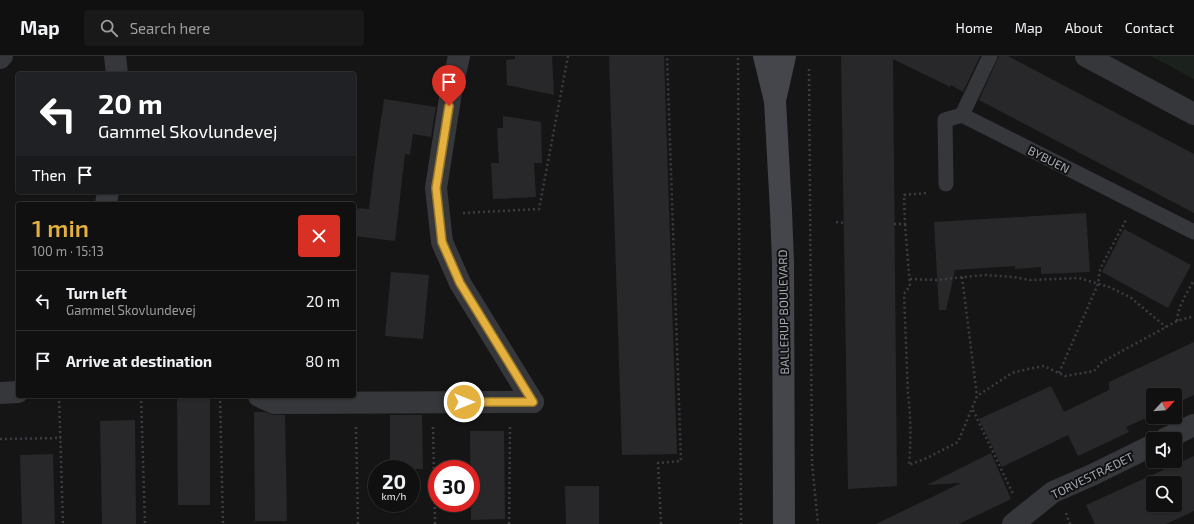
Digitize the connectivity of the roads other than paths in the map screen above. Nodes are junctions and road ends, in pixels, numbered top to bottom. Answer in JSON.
{"nodes":[{"id":1,"x":2,"y":56,"type":"edge"},
{"id":2,"x":115,"y":56,"type":"edge"},
{"id":3,"x":459,"y":56,"type":"edge"},
{"id":4,"x":764,"y":56,"type":"edge"},
{"id":5,"x":785,"y":56,"type":"edge"},
{"id":6,"x":990,"y":56,"type":"edge"},
{"id":7,"x":1086,"y":56,"type":"edge"},
{"id":8,"x":0,"y":58,"type":"edge"},
{"id":9,"x":117,"y":72,"type":"edge"},
{"id":10,"x":775,"y":101,"type":"junction"},
{"id":11,"x":1194,"y":114,"type":"edge"},
{"id":12,"x":962,"y":115,"type":"junction"},
{"id":13,"x":946,"y":184,"type":"road end"},
{"id":14,"x":1194,"y":232,"type":"edge"},
{"id":15,"x":0,"y":392,"type":"edge"},
{"id":16,"x":16,"y":392,"type":"edge"},
{"id":17,"x":263,"y":398,"type":"edge"},
{"id":18,"x":1194,"y":425,"type":"edge"},
{"id":19,"x":1180,"y":432,"type":"edge"},
{"id":20,"x":1146,"y":448,"type":"edge"},
{"id":21,"x":1018,"y":520,"type":"edge"},
{"id":22,"x":784,"y":524,"type":"edge"}],
"edges":[{"from":1,"to":8,"type":"street"},
{"from":2,"to":9,"type":"street"},
{"from":3,"to":17,"type":"street"},
{"from":4,"to":10,"type":"street","name":"BALLERUP BOULEVARD"},
{"from":5,"to":10,"type":"street","name":"BALLERUP BOULEVARD"},
{"from":6,"to":12,"type":"lane"},
{"from":7,"to":11,"type":"street"},
{"from":10,"to":22,"type":"street","name":"BALLERUP BOULEVARD"},
{"from":12,"to":13,"type":"lane"},
{"from":12,"to":14,"type":"lane","name":"BYBUEN"},
{"from":15,"to":16,"type":"street"},
{"from":18,"to":19,"type":"street"},
{"from":20,"to":21,"type":"street","name":"TORVESTRÆDET"}]}
